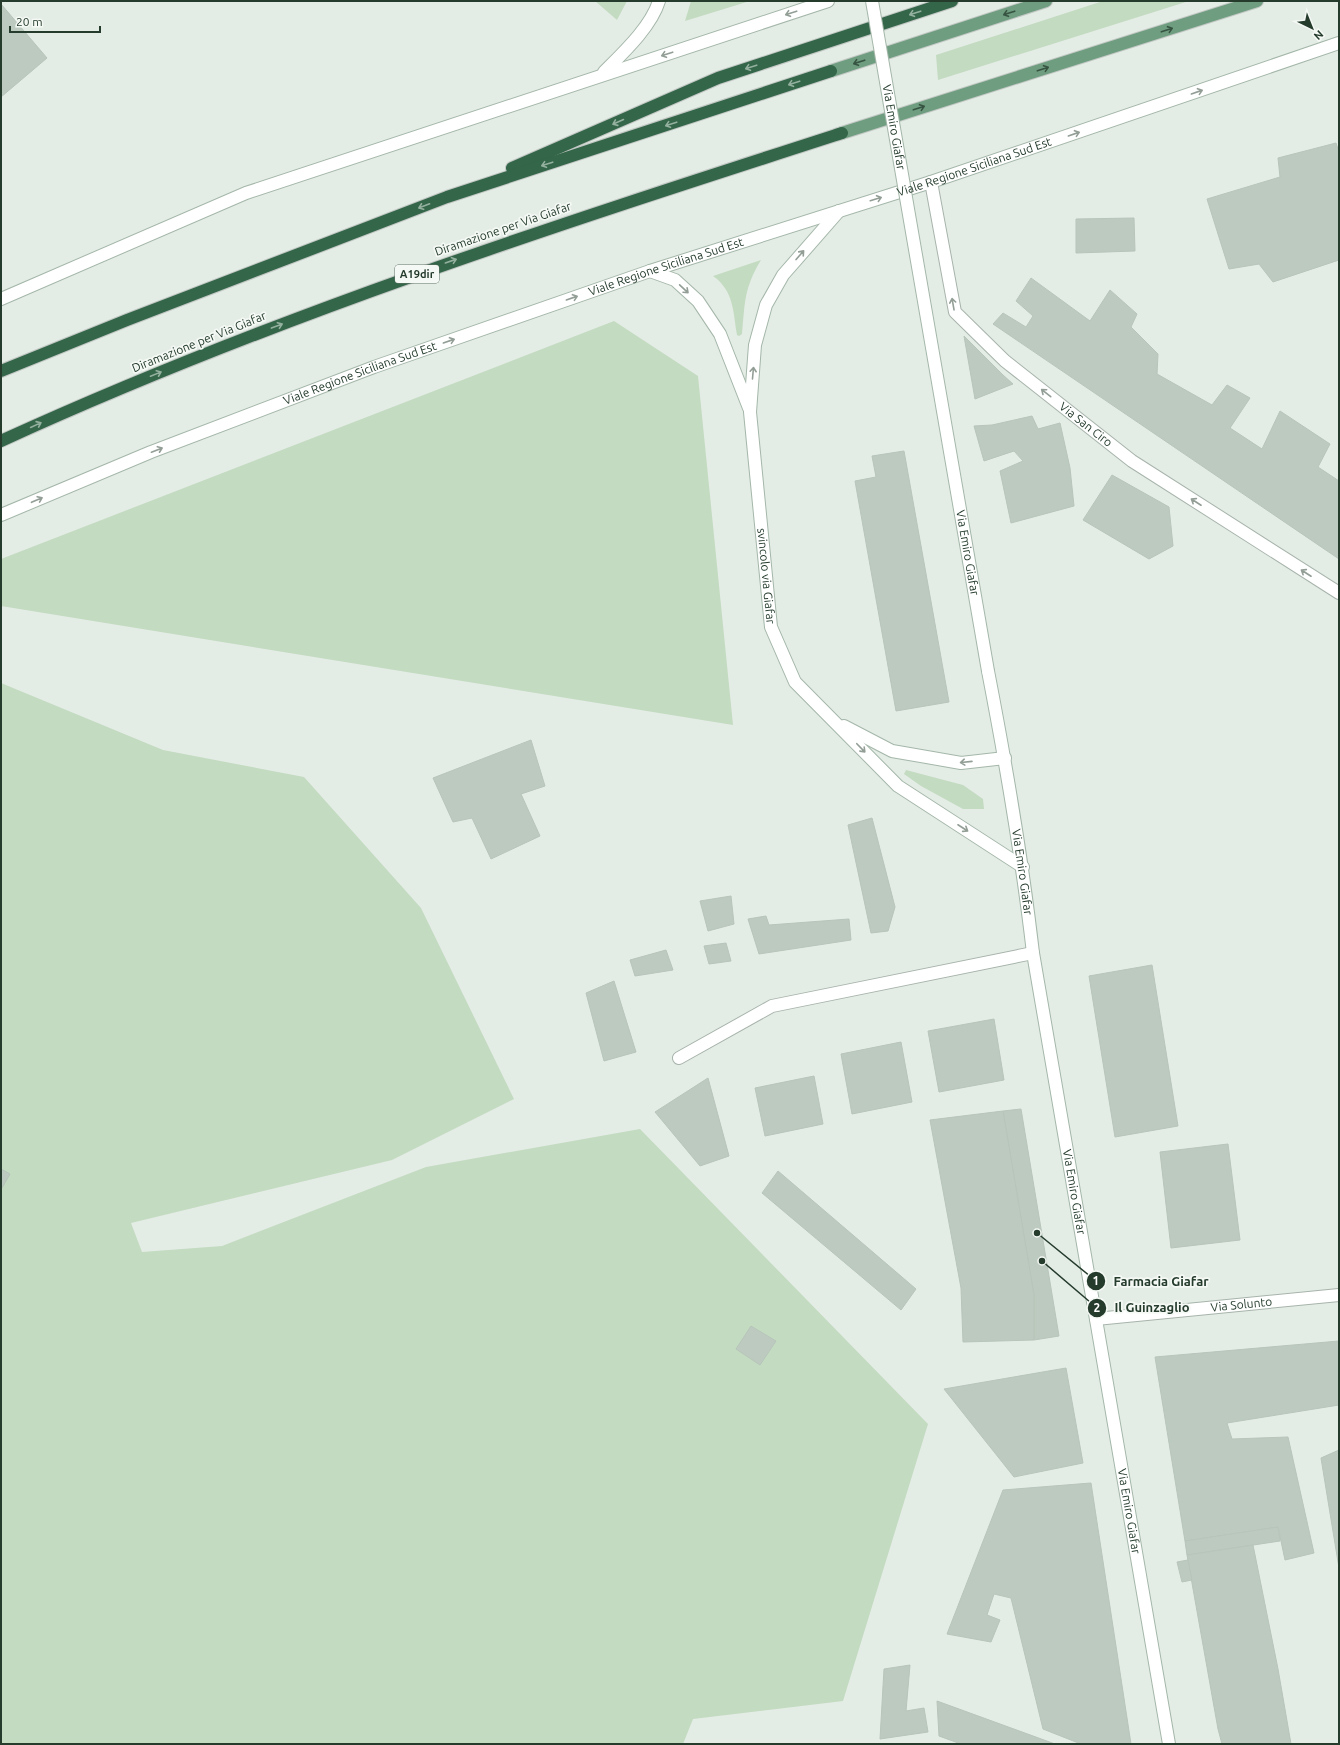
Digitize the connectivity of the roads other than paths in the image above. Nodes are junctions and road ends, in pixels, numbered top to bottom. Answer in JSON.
{"nodes":[{"id":1,"x":659,"y":1,"type":"edge"},
{"id":2,"x":828,"y":1,"type":"edge"},
{"id":3,"x":872,"y":1,"type":"edge"},
{"id":4,"x":952,"y":1,"type":"edge"},
{"id":5,"x":1046,"y":1,"type":"edge"},
{"id":6,"x":1257,"y":1,"type":"edge"},
{"id":7,"x":1339,"y":43,"type":"edge"},
{"id":8,"x":831,"y":71,"type":"joint"},
{"id":9,"x":602,"y":74,"type":"junction"},
{"id":10,"x":842,"y":133,"type":"joint"},
{"id":11,"x":931,"y":182,"type":"junction"},
{"id":12,"x":447,"y":197,"type":"junction"},
{"id":13,"x":839,"y":211,"type":"junction"},
{"id":14,"x":650,"y":271,"type":"junction"},
{"id":15,"x":1,"y":299,"type":"edge"},
{"id":16,"x":1,"y":371,"type":"edge"},
{"id":17,"x":750,"y":412,"type":"junction"},
{"id":18,"x":1,"y":441,"type":"edge"},
{"id":19,"x":1,"y":515,"type":"edge"},
{"id":20,"x":1339,"y":593,"type":"edge"},
{"id":21,"x":834,"y":721,"type":"junction"},
{"id":22,"x":1005,"y":758,"type":"junction"},
{"id":23,"x":1023,"y":867,"type":"junction"},
{"id":24,"x":1033,"y":953,"type":"junction"},
{"id":25,"x":679,"y":1058,"type":"dead end"},
{"id":26,"x":1339,"y":1295,"type":"edge"},
{"id":27,"x":1096,"y":1319,"type":"junction"},
{"id":28,"x":1169,"y":1744,"type":"edge"}],
"edges":[{"from":1,"to":9,"type":"street"},
{"from":2,"to":9,"type":"street","one_way":true},
{"from":3,"to":22,"type":"street","name":"Via Emiro Giafar","bridge":true},
{"from":4,"to":12,"type":"highway","one_way":true},
{"from":5,"to":8,"type":"main road","one_way":true},
{"from":10,"to":6,"type":"main road","one_way":true},
{"from":11,"to":7,"type":"street","name":"Viale Regione Siciliana Sud Est","one_way":true},
{"from":8,"to":12,"type":"highway","one_way":true},
{"from":9,"to":15,"type":"street"},
{"from":18,"to":10,"type":"highway","name":"Diramazione per Via Giafar","number":"A19dir","one_way":true},
{"from":13,"to":11,"type":"street","name":"Viale Regione Siciliana Sud Est","one_way":true},
{"from":20,"to":11,"type":"street","name":"Via San Ciro","one_way":true},
{"from":12,"to":16,"type":"highway","one_way":true},
{"from":13,"to":14,"type":"street","name":"Viale Regione Siciliana Sud Est"},
{"from":17,"to":13,"type":"street","name":"svincolo via Giafar","one_way":true},
{"from":14,"to":17,"type":"street","name":"svincolo via Giafar","one_way":true},
{"from":19,"to":14,"type":"street","name":"Viale Regione Siciliana Sud Est","one_way":true},
{"from":17,"to":21,"type":"street","name":"svincolo via Giafar"},
{"from":22,"to":21,"type":"street","name":"svincolo via Giafar","one_way":true},
{"from":21,"to":23,"type":"street","name":"svincolo via Giafar","one_way":true},
{"from":22,"to":23,"type":"street","name":"Via Emiro Giafar"},
{"from":23,"to":24,"type":"street","name":"Via Emiro Giafar"},
{"from":24,"to":25,"type":"street"},
{"from":24,"to":27,"type":"street","name":"Via Emiro Giafar"},
{"from":26,"to":27,"type":"street","name":"Via Solunto"},
{"from":27,"to":28,"type":"street","name":"Via Emiro Giafar"}]}
